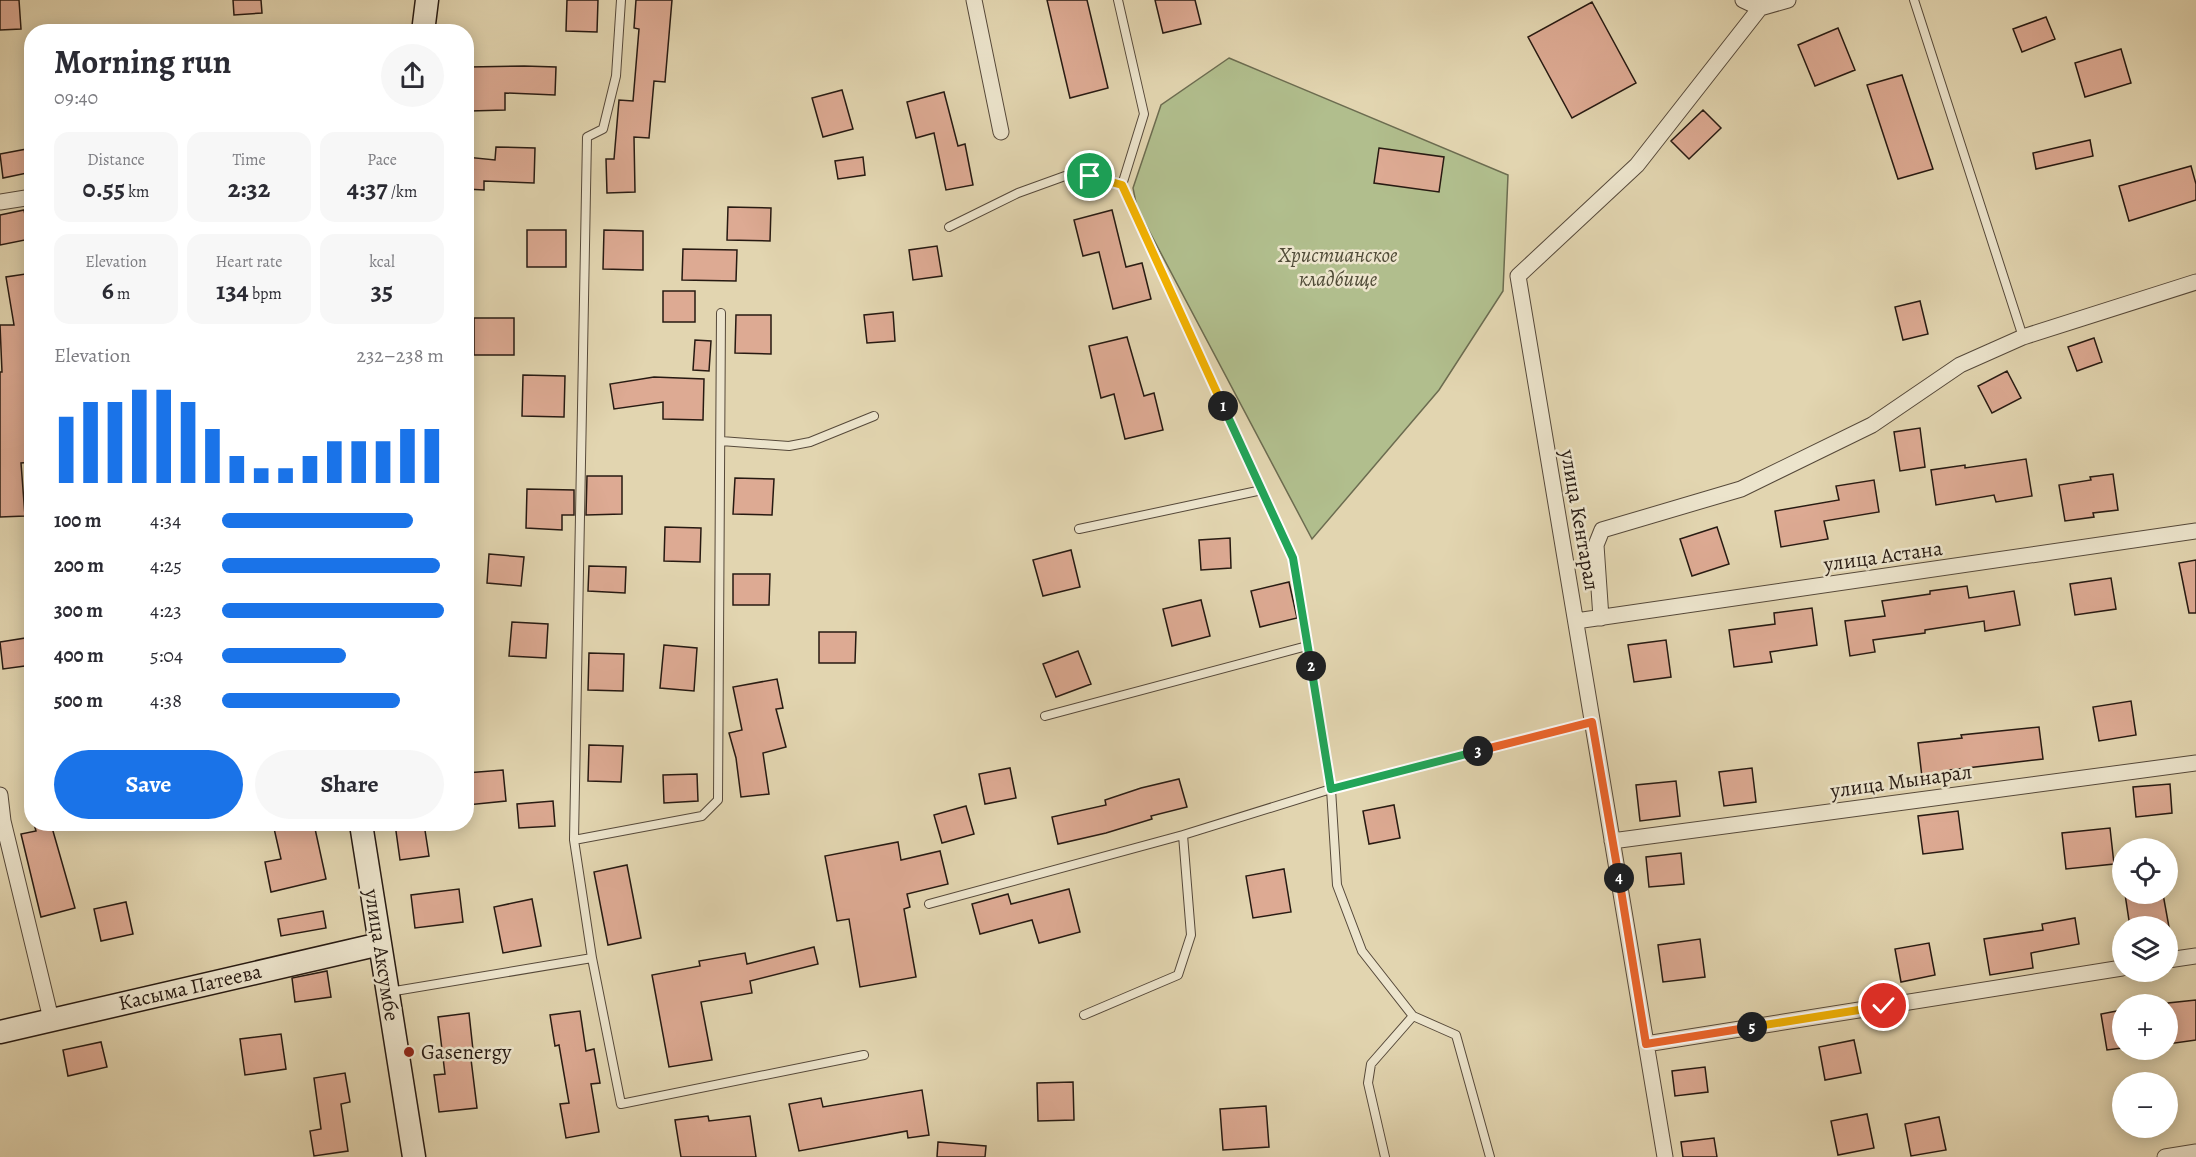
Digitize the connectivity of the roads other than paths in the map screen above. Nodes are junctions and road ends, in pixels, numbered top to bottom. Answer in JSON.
{"nodes":[{"id":1,"x":427,"y":0,"type":"edge"},
{"id":2,"x":621,"y":0,"type":"edge"},
{"id":3,"x":974,"y":0,"type":"edge"},
{"id":4,"x":1118,"y":0,"type":"edge"},
{"id":5,"x":1743,"y":0,"type":"edge"},
{"id":6,"x":1788,"y":0,"type":"edge"},
{"id":7,"x":1914,"y":0,"type":"edge"},
{"id":8,"x":1760,"y":8,"type":"junction"},
{"id":9,"x":424,"y":24,"type":"edge"},
{"id":10,"x":1001,"y":132,"type":"dead end"},
{"id":11,"x":1122,"y":185,"type":"junction"},
{"id":12,"x":24,"y":198,"type":"edge"},
{"id":13,"x":0,"y":202,"type":"edge"},
{"id":14,"x":949,"y":227,"type":"dead end"},
{"id":15,"x":2196,"y":282,"type":"edge"},
{"id":16,"x":721,"y":313,"type":"dead end"},
{"id":17,"x":2023,"y":337,"type":"junction"},
{"id":18,"x":874,"y":416,"type":"dead end"},
{"id":19,"x":721,"y":441,"type":"junction"},
{"id":20,"x":1262,"y":490,"type":"junction"},
{"id":21,"x":1078,"y":529,"type":"dead end"},
{"id":22,"x":2196,"y":531,"type":"edge"},
{"id":23,"x":1601,"y":618,"type":"junction"},
{"id":24,"x":1576,"y":621,"type":"junction"},
{"id":25,"x":1308,"y":646,"type":"junction"},
{"id":26,"x":1045,"y":716,"type":"dead end"},
{"id":27,"x":1592,"y":722,"type":"junction"},
{"id":28,"x":2196,"y":763,"type":"edge"},
{"id":29,"x":1331,"y":789,"type":"junction"},
{"id":30,"x":0,"y":795,"type":"edge"},
{"id":31,"x":362,"y":831,"type":"edge"},
{"id":32,"x":1183,"y":835,"type":"junction"},
{"id":33,"x":574,"y":840,"type":"junction"},
{"id":34,"x":1612,"y":841,"type":"junction"},
{"id":35,"x":929,"y":904,"type":"dead end"},
{"id":36,"x":380,"y":944,"type":"junction"},
{"id":37,"x":2196,"y":956,"type":"edge"},
{"id":38,"x":592,"y":958,"type":"junction"},
{"id":39,"x":2178,"y":959,"type":"edge"},
{"id":40,"x":2112,"y":970,"type":"edge"},
{"id":41,"x":387,"y":992,"type":"junction"},
{"id":42,"x":1083,"y":1015,"type":"dead end"},
{"id":43,"x":1413,"y":1016,"type":"junction"},
{"id":44,"x":51,"y":1019,"type":"junction"},
{"id":45,"x":0,"y":1032,"type":"edge"},
{"id":46,"x":1646,"y":1044,"type":"junction"},
{"id":47,"x":864,"y":1055,"type":"dead end"},
{"id":48,"x":2196,"y":1152,"type":"edge"},
{"id":49,"x":414,"y":1157,"type":"edge"},
{"id":50,"x":1385,"y":1157,"type":"edge"},
{"id":51,"x":1490,"y":1157,"type":"edge"},
{"id":52,"x":1665,"y":1157,"type":"edge"},
{"id":53,"x":2165,"y":1157,"type":"edge"}],
"edges":[{"from":1,"to":9,"type":"main road"},
{"from":2,"to":33,"type":"lane"},
{"from":3,"to":10,"type":"street"},
{"from":4,"to":11,"type":"lane"},
{"from":5,"to":8,"type":"street"},
{"from":6,"to":8,"type":"street"},
{"from":7,"to":17,"type":"lane"},
{"from":8,"to":24,"type":"street","name":"улица Кентарал"},
{"from":11,"to":14,"type":"lane"},
{"from":11,"to":20,"type":"lane"},
{"from":12,"to":13,"type":"street"},
{"from":15,"to":17,"type":"street"},
{"from":16,"to":19,"type":"lane"},
{"from":17,"to":23,"type":"street"},
{"from":18,"to":19,"type":"lane"},
{"from":19,"to":33,"type":"lane"},
{"from":20,"to":21,"type":"lane"},
{"from":20,"to":25,"type":"lane"},
{"from":22,"to":23,"type":"street","name":"улица Астана"},
{"from":23,"to":24,"type":"street","name":"улица Астана"},
{"from":24,"to":27,"type":"street","name":"улица Кентарал"},
{"from":25,"to":26,"type":"lane"},
{"from":25,"to":29,"type":"lane"},
{"from":27,"to":29,"type":"lane"},
{"from":27,"to":34,"type":"street","name":"улица Кентарал"},
{"from":28,"to":34,"type":"street","name":"улица Мынарал"},
{"from":29,"to":32,"type":"lane"},
{"from":29,"to":43,"type":"lane"},
{"from":30,"to":44,"type":"street"},
{"from":31,"to":36,"type":"main road","name":"улица Аксумбе"},
{"from":32,"to":35,"type":"lane"},
{"from":32,"to":42,"type":"lane"},
{"from":33,"to":38,"type":"lane"},
{"from":34,"to":46,"type":"street","name":"улица Кентарал"},
{"from":36,"to":41,"type":"main road","name":"улица Аксумбе"},
{"from":36,"to":44,"type":"main road","name":"Касыма Патеева"},
{"from":37,"to":39,"type":"street"},
{"from":38,"to":41,"type":"lane"},
{"from":38,"to":47,"type":"lane"},
{"from":40,"to":46,"type":"street"},
{"from":41,"to":49,"type":"main road","name":"улица Аксумбе"},
{"from":43,"to":50,"type":"lane"},
{"from":43,"to":51,"type":"lane"},
{"from":44,"to":45,"type":"main road","name":"Касыма Патеева"},
{"from":46,"to":52,"type":"street","name":"улица Кентарал"},
{"from":48,"to":53,"type":"street"}]}
